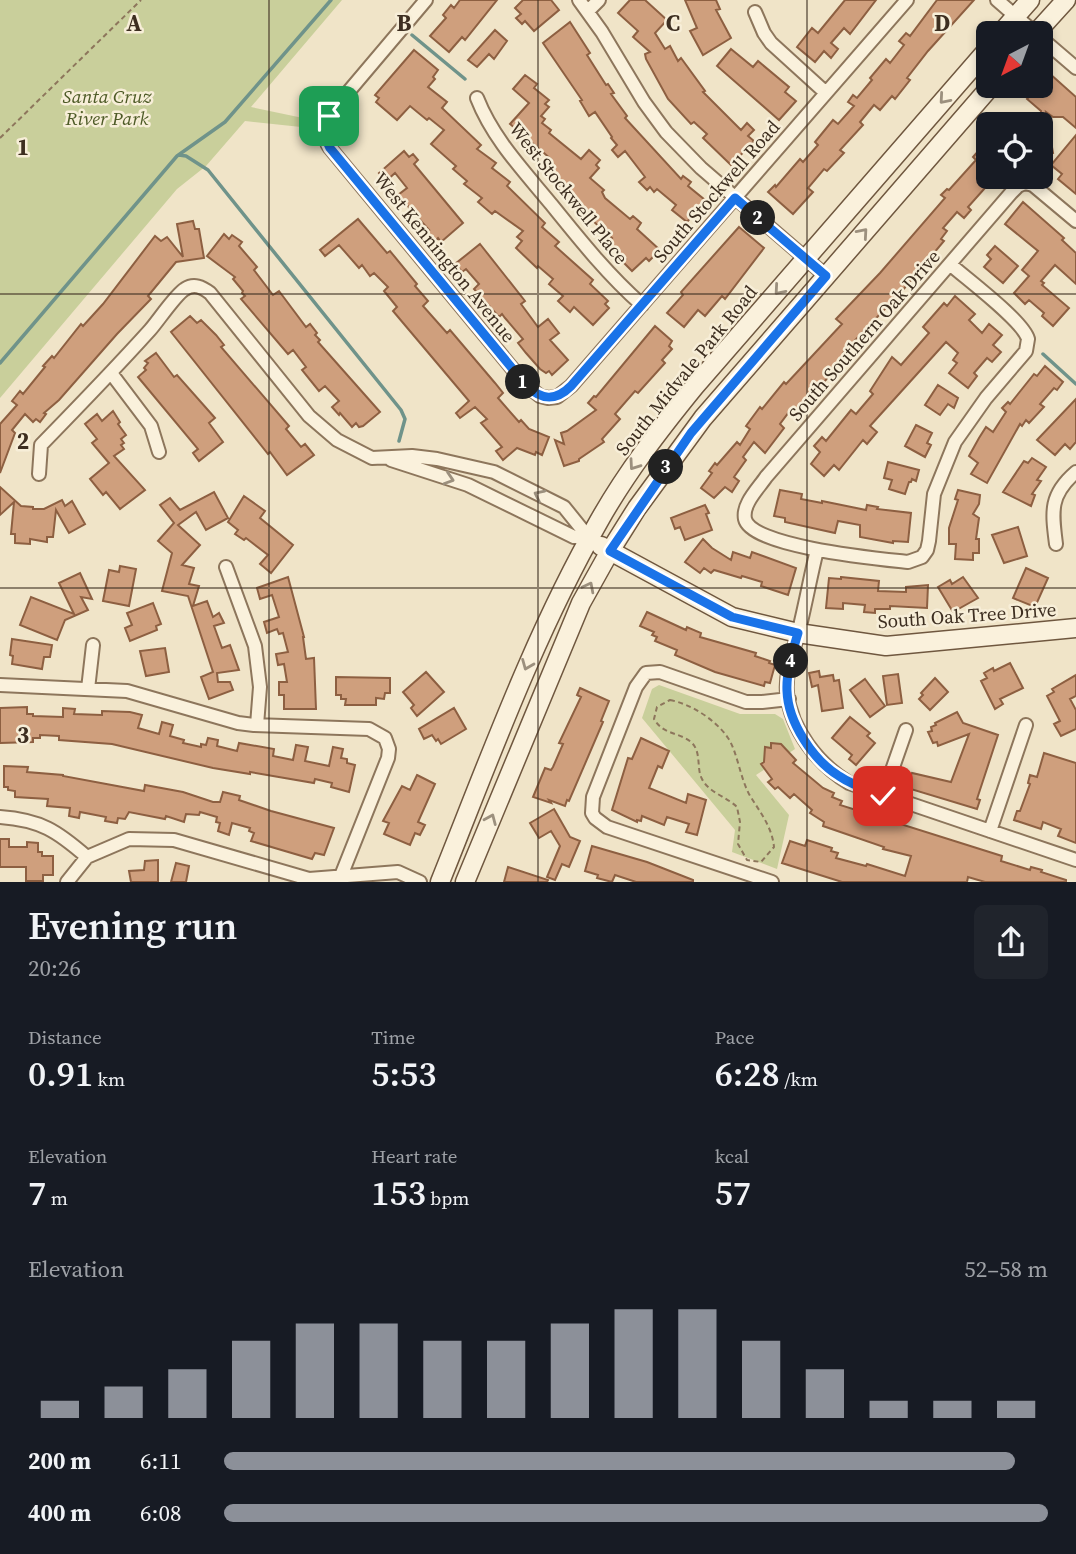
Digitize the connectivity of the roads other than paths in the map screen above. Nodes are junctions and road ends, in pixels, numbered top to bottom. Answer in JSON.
{"nodes":[{"id":1,"x":426,"y":0,"type":"edge"},
{"id":2,"x":579,"y":0,"type":"edge"},
{"id":3,"x":599,"y":0,"type":"edge"},
{"id":4,"x":907,"y":0,"type":"edge"},
{"id":5,"x":997,"y":0,"type":"edge"},
{"id":6,"x":1030,"y":0,"type":"edge"},
{"id":7,"x":1066,"y":0,"type":"edge"},
{"id":8,"x":588,"y":10,"type":"junction"},
{"id":9,"x":755,"y":12,"type":"dead end"},
{"id":10,"x":1016,"y":16,"type":"junction"},
{"id":11,"x":1012,"y":21,"type":"edge"},
{"id":12,"x":1022,"y":21,"type":"edge"},
{"id":13,"x":1047,"y":21,"type":"edge"},
{"id":14,"x":1054,"y":49,"type":"edge"},
{"id":15,"x":976,"y":63,"type":"edge"},
{"id":16,"x":1076,"y":68,"type":"edge"},
{"id":17,"x":826,"y":93,"type":"junction"},
{"id":18,"x":477,"y":98,"type":"dead end"},
{"id":19,"x":981,"y":98,"type":"edge"},
{"id":20,"x":1016,"y":189,"type":"edge"},
{"id":21,"x":1038,"y":189,"type":"edge"},
{"id":22,"x":735,"y":198,"type":"junction"},
{"id":23,"x":1076,"y":221,"type":"edge"},
{"id":24,"x":806,"y":258,"type":"junction"},
{"id":25,"x":951,"y":265,"type":"junction"},
{"id":26,"x":826,"y":276,"type":"junction"},
{"id":27,"x":642,"y":305,"type":"junction"},
{"id":28,"x":111,"y":373,"type":"junction"},
{"id":29,"x":548,"y":405,"type":"joint"},
{"id":30,"x":159,"y":452,"type":"dead end"},
{"id":31,"x":384,"y":458,"type":"junction"},
{"id":32,"x":1076,"y":472,"type":"edge"},
{"id":33,"x":39,"y":474,"type":"dead end"},
{"id":34,"x":746,"y":521,"type":"junction"},
{"id":35,"x":732,"y":524,"type":"dead end"},
{"id":36,"x":589,"y":538,"type":"junction"},
{"id":37,"x":1056,"y":544,"type":"dead end"},
{"id":38,"x":817,"y":550,"type":"junction"},
{"id":39,"x":610,"y":551,"type":"junction"},
{"id":40,"x":226,"y":567,"type":"dead end"},
{"id":41,"x":1076,"y":628,"type":"edge"},
{"id":42,"x":796,"y":641,"type":"junction"},
{"id":43,"x":93,"y":645,"type":"dead end"},
{"id":44,"x":0,"y":685,"type":"edge"},
{"id":45,"x":88,"y":689,"type":"junction"},
{"id":46,"x":789,"y":699,"type":"junction"},
{"id":47,"x":1026,"y":724,"type":"dead end"},
{"id":48,"x":257,"y":726,"type":"junction"},
{"id":49,"x":906,"y":730,"type":"dead end"},
{"id":50,"x":883,"y":796,"type":"junction"},
{"id":51,"x":0,"y":817,"type":"edge"},
{"id":52,"x":990,"y":831,"type":"junction"},
{"id":53,"x":87,"y":857,"type":"junction"},
{"id":54,"x":1076,"y":860,"type":"edge"},
{"id":55,"x":341,"y":876,"type":"junction"},
{"id":56,"x":67,"y":882,"type":"edge"},
{"id":57,"x":420,"y":882,"type":"edge"},
{"id":58,"x":440,"y":882,"type":"edge"},
{"id":59,"x":465,"y":882,"type":"edge"},
{"id":60,"x":772,"y":882,"type":"edge"}],
"edges":[{"from":1,"to":29,"type":"street","name":"West Kennington Avenue"},
{"from":2,"to":8,"type":"street"},
{"from":3,"to":8,"type":"street"},
{"from":4,"to":17,"type":"street","name":"South Stockwell Road"},
{"from":5,"to":10,"type":"street"},
{"from":6,"to":10,"type":"main road"},
{"from":7,"to":13,"type":"main road"},
{"from":8,"to":22,"type":"street"},
{"from":9,"to":17,"type":"street"},
{"from":10,"to":11,"type":"main road"},
{"from":10,"to":12,"type":"street"},
{"from":14,"to":16,"type":"street"},
{"from":15,"to":24,"type":"main road","name":"South Midvale Park Road","one_way":true},
{"from":17,"to":22,"type":"street","name":"South Stockwell Road"},
{"from":18,"to":27,"type":"street","name":"West Stockwell Place"},
{"from":26,"to":19,"type":"main road","one_way":true},
{"from":20,"to":25,"type":"street","name":"South Southern Oak Drive"},
{"from":21,"to":23,"type":"street"},
{"from":22,"to":24,"type":"street"},
{"from":22,"to":27,"type":"street","name":"South Stockwell Road"},
{"from":24,"to":26,"type":"street"},
{"from":24,"to":36,"type":"main road","name":"South Midvale Park Road","one_way":true},
{"from":25,"to":34,"type":"street","name":"South Southern Oak Drive"},
{"from":25,"to":38,"type":"street"},
{"from":26,"to":39,"type":"main road"},
{"from":27,"to":29,"type":"street","name":"South Stockwell Road"},
{"from":28,"to":30,"type":"street"},
{"from":28,"to":31,"type":"street"},
{"from":28,"to":33,"type":"street"},
{"from":31,"to":36,"type":"street","one_way":true},
{"from":36,"to":31,"type":"street","one_way":true},
{"from":32,"to":37,"type":"street"},
{"from":34,"to":35,"type":"street"},
{"from":34,"to":38,"type":"street"},
{"from":36,"to":39,"type":"main road","name":"South Oak Tree Drive"},
{"from":36,"to":58,"type":"main road","name":"South Midvale Park Road","one_way":true},
{"from":38,"to":42,"type":"street"},
{"from":39,"to":42,"type":"main road","name":"South Oak Tree Drive"},
{"from":59,"to":39,"type":"main road","one_way":true},
{"from":40,"to":48,"type":"street"},
{"from":41,"to":42,"type":"main road","name":"South Oak Tree Drive"},
{"from":42,"to":46,"type":"street"},
{"from":43,"to":45,"type":"street"},
{"from":44,"to":45,"type":"street"},
{"from":45,"to":48,"type":"street"},
{"from":46,"to":50,"type":"street"},
{"from":46,"to":60,"type":"street"},
{"from":47,"to":52,"type":"street"},
{"from":48,"to":55,"type":"street"},
{"from":49,"to":50,"type":"street"},
{"from":50,"to":52,"type":"street"},
{"from":51,"to":53,"type":"street"},
{"from":52,"to":54,"type":"street"},
{"from":53,"to":55,"type":"street"},
{"from":53,"to":56,"type":"street"},
{"from":55,"to":57,"type":"street"}]}
